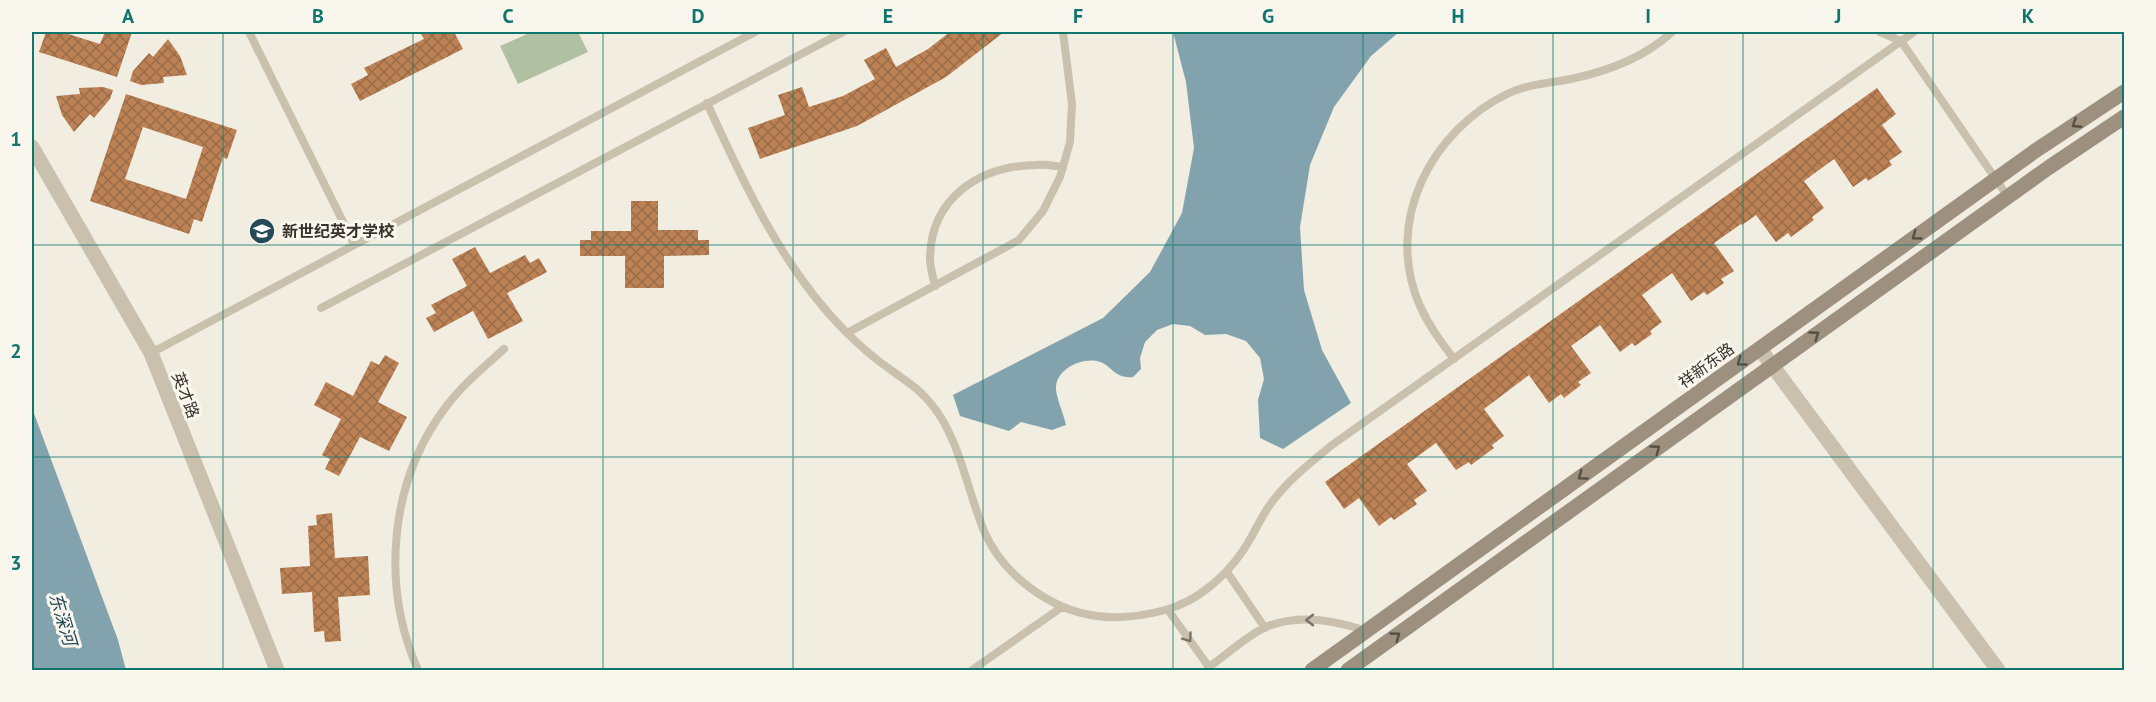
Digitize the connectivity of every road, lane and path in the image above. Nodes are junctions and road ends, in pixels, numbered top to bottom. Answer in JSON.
{"nodes":[{"id":1,"x":249,"y":32,"type":"edge"},
{"id":2,"x":755,"y":32,"type":"edge"},
{"id":3,"x":843,"y":32,"type":"edge"},
{"id":4,"x":1063,"y":32,"type":"edge"},
{"id":5,"x":1672,"y":32,"type":"edge"},
{"id":6,"x":1880,"y":32,"type":"edge"},
{"id":7,"x":1914,"y":32,"type":"edge"},
{"id":8,"x":1901,"y":41,"type":"junction"},
{"id":9,"x":2124,"y":92,"type":"edge"},
{"id":10,"x":707,"y":104,"type":"junction"},
{"id":11,"x":2124,"y":117,"type":"edge"},
{"id":12,"x":32,"y":147,"type":"edge"},
{"id":13,"x":1063,"y":167,"type":"junction"},
{"id":14,"x":1996,"y":179,"type":"junction"},
{"id":15,"x":2008,"y":197,"type":"junction"},
{"id":16,"x":354,"y":244,"type":"junction"},
{"id":17,"x":935,"y":286,"type":"junction"},
{"id":18,"x":321,"y":308,"type":"dead end"},
{"id":19,"x":847,"y":333,"type":"junction"},
{"id":20,"x":1760,"y":349,"type":"junction"},
{"id":21,"x":504,"y":350,"type":"dead end"},
{"id":22,"x":151,"y":353,"type":"junction"},
{"id":23,"x":1454,"y":359,"type":"junction"},
{"id":24,"x":1772,"y":366,"type":"junction"},
{"id":25,"x":1227,"y":572,"type":"junction"},
{"id":26,"x":1062,"y":607,"type":"junction"},
{"id":27,"x":1168,"y":610,"type":"junction"},
{"id":28,"x":1265,"y":628,"type":"junction"},
{"id":29,"x":1367,"y":631,"type":"junction"},
{"id":30,"x":1208,"y":669,"type":"edge"},
{"id":31,"x":277,"y":670,"type":"edge"},
{"id":32,"x":418,"y":670,"type":"edge"},
{"id":33,"x":972,"y":670,"type":"edge"},
{"id":34,"x":1312,"y":670,"type":"edge"},
{"id":35,"x":1348,"y":670,"type":"edge"},
{"id":36,"x":1998,"y":670,"type":"edge"}],
"edges":[{"from":1,"to":16,"type":"lane"},
{"from":2,"to":16,"type":"lane"},
{"from":3,"to":10,"type":"lane"},
{"from":4,"to":13,"type":"lane"},
{"from":5,"to":23,"type":"lane"},
{"from":6,"to":8,"type":"lane"},
{"from":7,"to":8,"type":"lane"},
{"from":8,"to":14,"type":"lane"},
{"from":8,"to":23,"type":"lane"},
{"from":9,"to":14,"type":"street","name":"祥新东路","one_way":true},
{"from":10,"to":18,"type":"lane"},
{"from":10,"to":19,"type":"lane"},
{"from":11,"to":15,"type":"street"},
{"from":12,"to":22,"type":"street","name":"英才路"},
{"from":13,"to":17,"type":"lane"},
{"from":13,"to":17,"type":"lane"},
{"from":14,"to":15,"type":"lane"},
{"from":14,"to":20,"type":"street","name":"祥新东路","one_way":true},
{"from":24,"to":15,"type":"street","one_way":true},
{"from":16,"to":22,"type":"lane"},
{"from":17,"to":19,"type":"lane"},
{"from":19,"to":26,"type":"lane"},
{"from":20,"to":24,"type":"street"},
{"from":20,"to":29,"type":"street","name":"祥新东路","one_way":true},
{"from":21,"to":32,"type":"lane"},
{"from":22,"to":31,"type":"street","name":"英才路"},
{"from":23,"to":25,"type":"lane"},
{"from":35,"to":24,"type":"street","one_way":true},
{"from":24,"to":36,"type":"street"},
{"from":25,"to":27,"type":"lane"},
{"from":25,"to":28,"type":"lane"},
{"from":26,"to":27,"type":"lane"},
{"from":26,"to":33,"type":"lane"},
{"from":27,"to":30,"type":"lane","one_way":true},
{"from":29,"to":28,"type":"lane","one_way":true},
{"from":28,"to":30,"type":"lane"},
{"from":29,"to":34,"type":"street","name":"祥新东路"}]}
